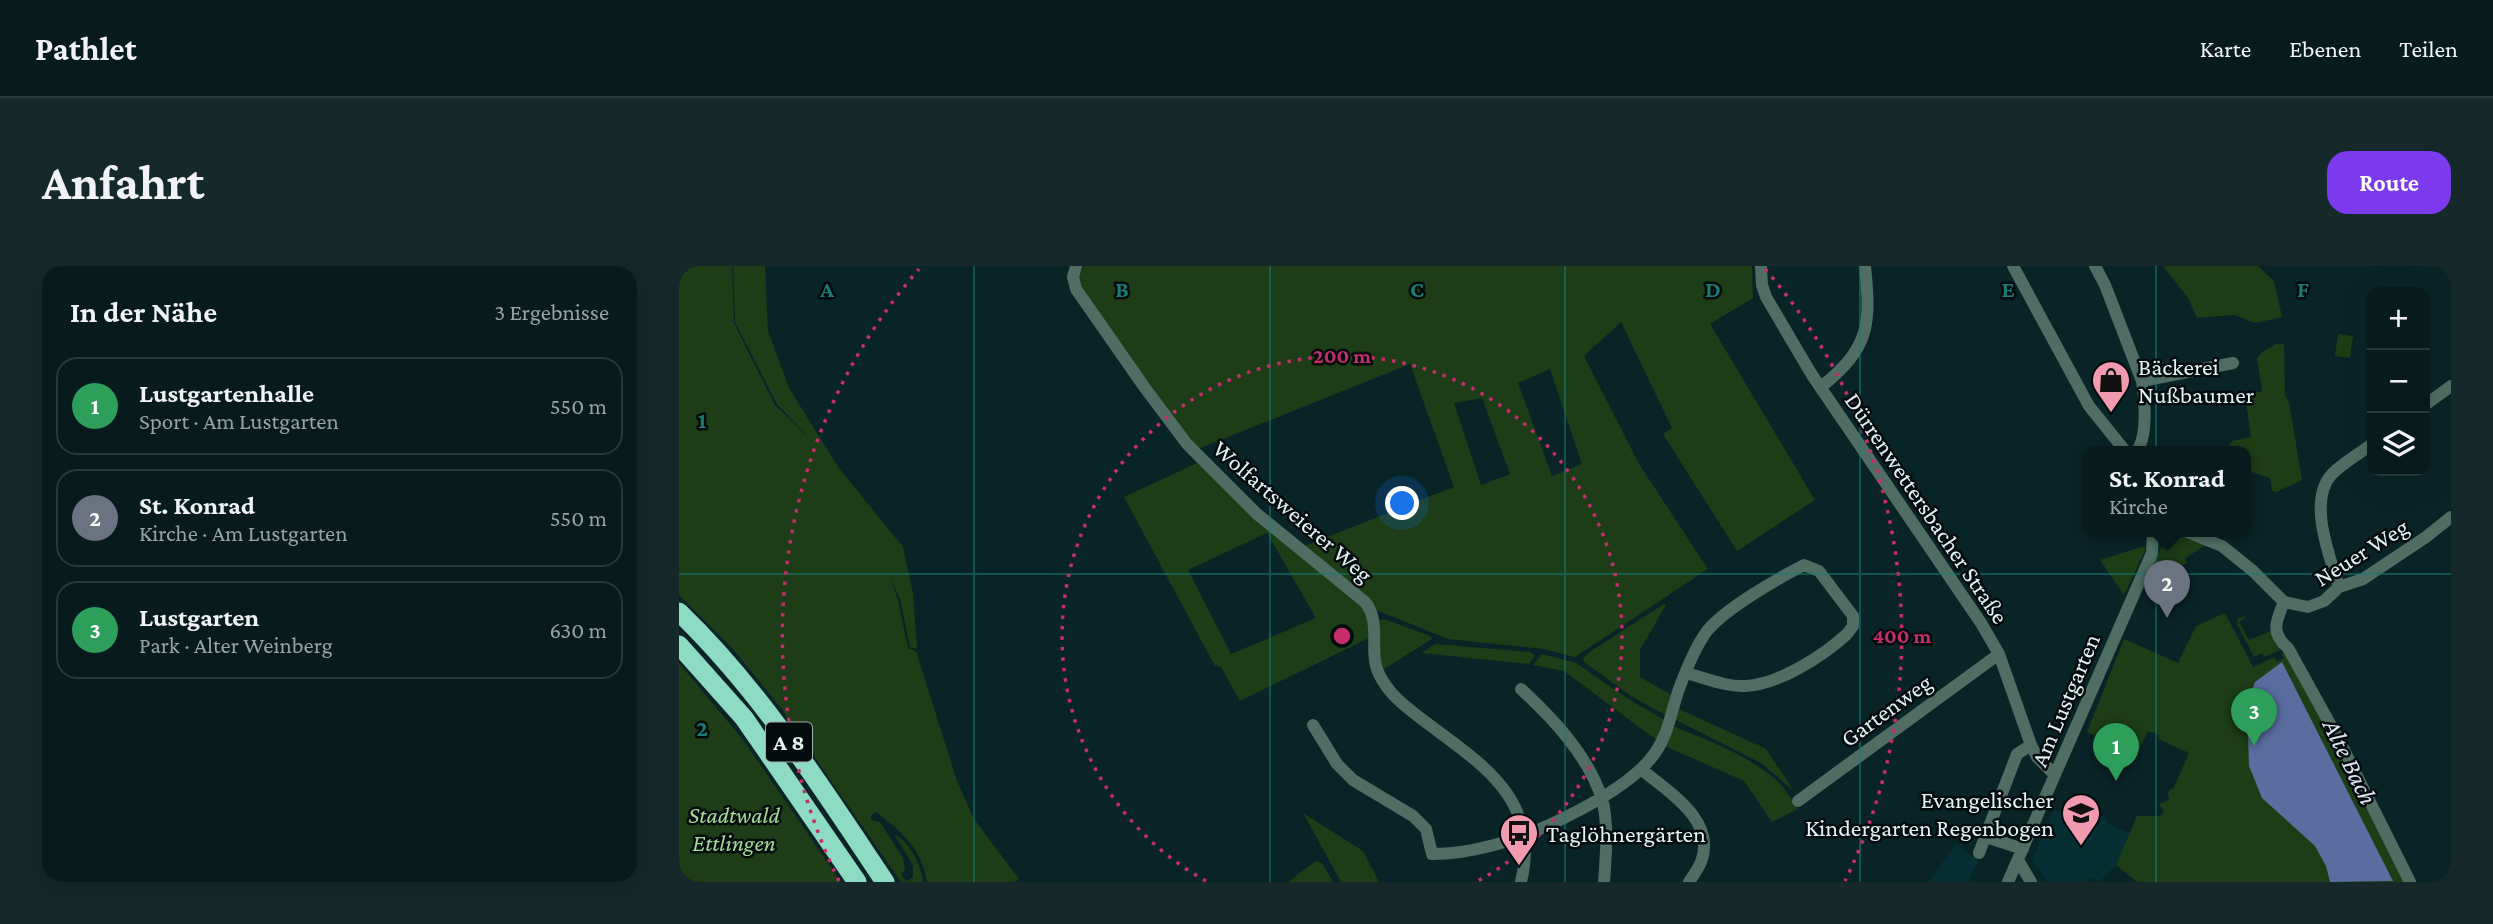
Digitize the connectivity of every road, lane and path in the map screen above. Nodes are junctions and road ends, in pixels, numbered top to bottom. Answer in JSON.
{"nodes":[{"id":1,"x":1076,"y":266,"type":"edge"},
{"id":2,"x":1761,"y":266,"type":"edge"},
{"id":3,"x":1865,"y":266,"type":"edge"},
{"id":4,"x":2013,"y":266,"type":"edge"},
{"id":5,"x":2095,"y":266,"type":"edge"},
{"id":6,"x":2233,"y":363,"type":"dead end"},
{"id":7,"x":2142,"y":381,"type":"junction"},
{"id":8,"x":2451,"y":386,"type":"edge"},
{"id":9,"x":1821,"y":387,"type":"junction"},
{"id":10,"x":2430,"y":401,"type":"edge"},
{"id":11,"x":2121,"y":446,"type":"edge"},
{"id":12,"x":2140,"y":446,"type":"edge"},
{"id":13,"x":2367,"y":448,"type":"edge"},
{"id":14,"x":2451,"y":517,"type":"edge"},
{"id":15,"x":2153,"y":537,"type":"edge"},
{"id":16,"x":2200,"y":537,"type":"edge"},
{"id":17,"x":2339,"y":587,"type":"junction"},
{"id":18,"x":2284,"y":602,"type":"junction"},
{"id":19,"x":679,"y":612,"type":"edge"},
{"id":20,"x":679,"y":645,"type":"edge"},
{"id":21,"x":1999,"y":654,"type":"junction"},
{"id":22,"x":1686,"y":673,"type":"junction"},
{"id":23,"x":1521,"y":689,"type":"dead end"},
{"id":24,"x":1313,"y":726,"type":"dead end"},
{"id":25,"x":2031,"y":745,"type":"junction"},
{"id":26,"x":1642,"y":770,"type":"junction"},
{"id":27,"x":2055,"y":775,"type":"junction"},
{"id":28,"x":1602,"y":797,"type":"junction"},
{"id":29,"x":1798,"y":802,"type":"dead end"},
{"id":30,"x":1524,"y":834,"type":"junction"},
{"id":31,"x":1986,"y":837,"type":"junction"},
{"id":32,"x":1979,"y":853,"type":"dead end"},
{"id":33,"x":2020,"y":855,"type":"junction"},
{"id":34,"x":857,"y":882,"type":"edge"},
{"id":35,"x":885,"y":882,"type":"edge"},
{"id":36,"x":1521,"y":882,"type":"edge"},
{"id":37,"x":1604,"y":882,"type":"edge"},
{"id":38,"x":1689,"y":882,"type":"edge"},
{"id":39,"x":2008,"y":882,"type":"edge"},
{"id":40,"x":2031,"y":882,"type":"edge"},
{"id":41,"x":2410,"y":882,"type":"edge"}],
"edges":[{"from":1,"to":30,"type":"street","name":"Wolfartsweierer Weg"},
{"from":2,"to":9,"type":"street"},
{"from":3,"to":9,"type":"street","name":"Dürrenwettersbacher Straße"},
{"from":4,"to":11,"type":"street"},
{"from":5,"to":7,"type":"street"},
{"from":6,"to":7,"type":"street"},
{"from":7,"to":12,"type":"street"},
{"from":8,"to":10,"type":"street"},
{"from":9,"to":21,"type":"street","name":"Dürrenwettersbacher Straße"},
{"from":13,"to":17,"type":"street"},
{"from":14,"to":17,"type":"street","name":"Neuer Weg"},
{"from":15,"to":27,"type":"street","name":"Am Lustgarten"},
{"from":16,"to":18,"type":"street"},
{"from":17,"to":18,"type":"street","name":"Neuer Weg"},
{"from":18,"to":41,"type":"street"},
{"from":19,"to":35,"type":"highway","number":"A 8"},
{"from":20,"to":34,"type":"highway","number":"A 8"},
{"from":21,"to":25,"type":"street","name":"Dürrenwettersbacher Straße"},
{"from":21,"to":29,"type":"street","name":"Gartenweg"},
{"from":22,"to":22,"type":"street"},
{"from":22,"to":26,"type":"street"},
{"from":23,"to":28,"type":"street"},
{"from":24,"to":30,"type":"street"},
{"from":25,"to":27,"type":"street","name":"Dürrenwettersbacher Straße"},
{"from":25,"to":31,"type":"street"},
{"from":26,"to":28,"type":"street"},
{"from":26,"to":38,"type":"street"},
{"from":27,"to":33,"type":"street","name":"Am Lustgarten"},
{"from":28,"to":30,"type":"street"},
{"from":28,"to":37,"type":"street"},
{"from":30,"to":36,"type":"street"},
{"from":31,"to":32,"type":"street"},
{"from":31,"to":33,"type":"street"},
{"from":33,"to":39,"type":"street","name":"Am Lustgarten"},
{"from":33,"to":40,"type":"street"}]}
